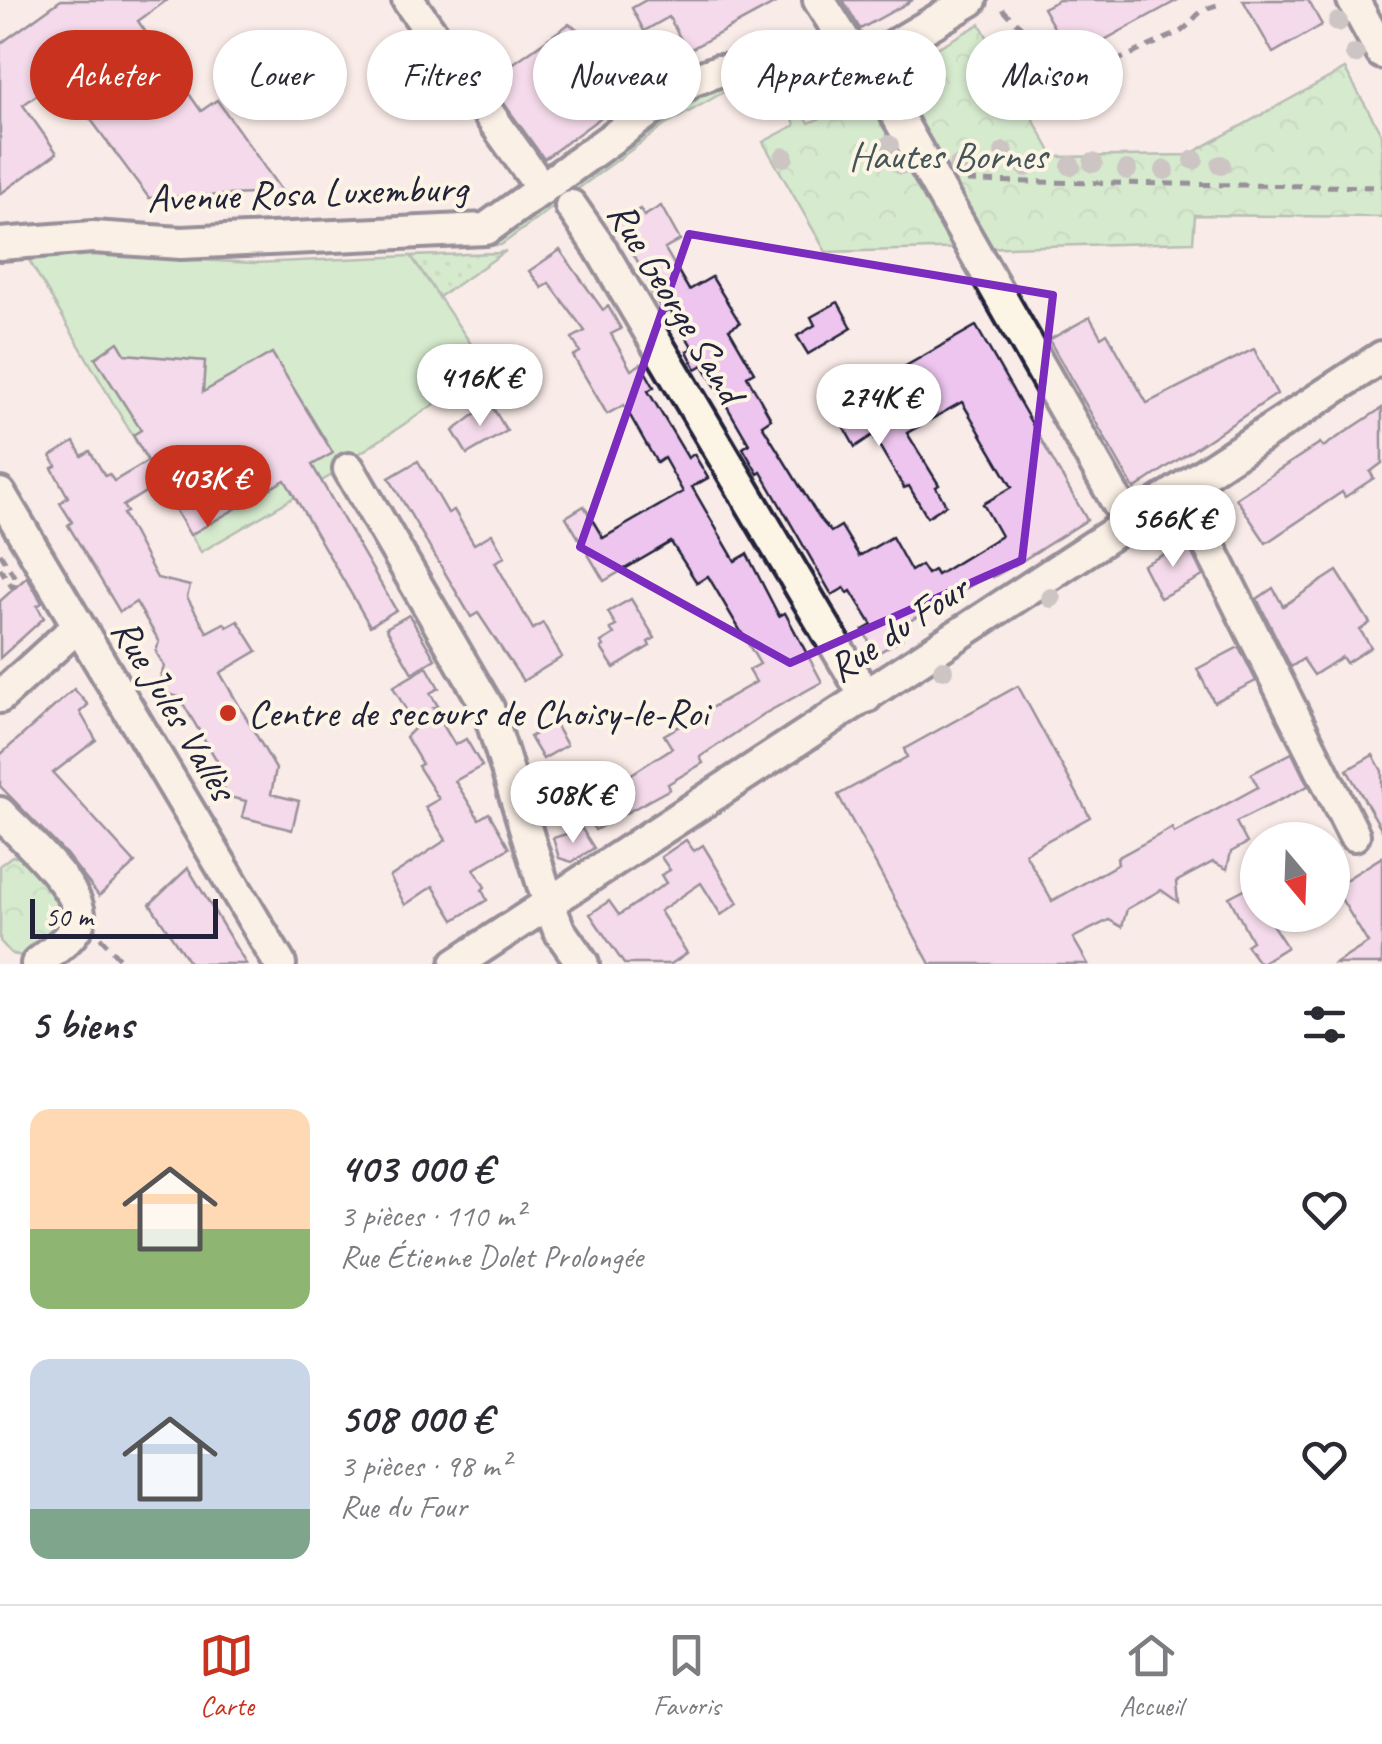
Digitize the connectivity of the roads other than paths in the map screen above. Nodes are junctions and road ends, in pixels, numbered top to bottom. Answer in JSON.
{"nodes":[{"id":1,"x":408,"y":0,"type":"edge"},
{"id":2,"x":819,"y":0,"type":"edge"},
{"id":3,"x":970,"y":0,"type":"edge"},
{"id":4,"x":1353,"y":0,"type":"edge"},
{"id":5,"x":838,"y":30,"type":"edge"},
{"id":6,"x":920,"y":30,"type":"edge"},
{"id":7,"x":1382,"y":53,"type":"edge"},
{"id":8,"x":721,"y":71,"type":"edge"},
{"id":9,"x":898,"y":120,"type":"edge"},
{"id":10,"x":542,"y":190,"type":"junction"},
{"id":11,"x":571,"y":206,"type":"dead end"},
{"id":12,"x":0,"y":244,"type":"edge"},
{"id":13,"x":1382,"y":357,"type":"edge"},
{"id":14,"x":349,"y":469,"type":"dead end"},
{"id":15,"x":1180,"y":490,"type":"junction"},
{"id":16,"x":0,"y":494,"type":"edge"},
{"id":17,"x":1129,"y":524,"type":"junction"},
{"id":18,"x":78,"y":626,"type":"junction"},
{"id":19,"x":0,"y":697,"type":"edge"},
{"id":20,"x":866,"y":698,"type":"junction"},
{"id":21,"x":0,"y":813,"type":"edge"},
{"id":22,"x":1354,"y":835,"type":"dead end"},
{"id":23,"x":549,"y":904,"type":"junction"},
{"id":24,"x":38,"y":964,"type":"edge"},
{"id":25,"x":280,"y":964,"type":"edge"},
{"id":26,"x":456,"y":964,"type":"edge"},
{"id":27,"x":583,"y":964,"type":"edge"}],
"edges":[{"from":1,"to":10,"type":"street"},
{"from":2,"to":5,"type":"street"},
{"from":3,"to":6,"type":"street","name":"Avenue Rosa Luxemburg"},
{"from":4,"to":7,"type":"street"},
{"from":8,"to":10,"type":"street","name":"Avenue Rosa Luxemburg"},
{"from":9,"to":17,"type":"street"},
{"from":10,"to":12,"type":"street","name":"Avenue Rosa Luxemburg"},
{"from":11,"to":20,"type":"street","name":"Rue George Sand"},
{"from":13,"to":15,"type":"street","name":"Rue du Four"},
{"from":14,"to":23,"type":"street"},
{"from":15,"to":17,"type":"street","name":"Rue du Four"},
{"from":15,"to":22,"type":"street"},
{"from":16,"to":18,"type":"street","name":"Rue Jules Vallès"},
{"from":17,"to":20,"type":"street","name":"Rue du Four"},
{"from":18,"to":19,"type":"street"},
{"from":18,"to":25,"type":"street","name":"Rue Jules Vallès"},
{"from":20,"to":23,"type":"street","name":"Rue du Four"},
{"from":21,"to":24,"type":"street"},
{"from":23,"to":26,"type":"street","name":"Rue du Four"},
{"from":23,"to":27,"type":"street"}]}
